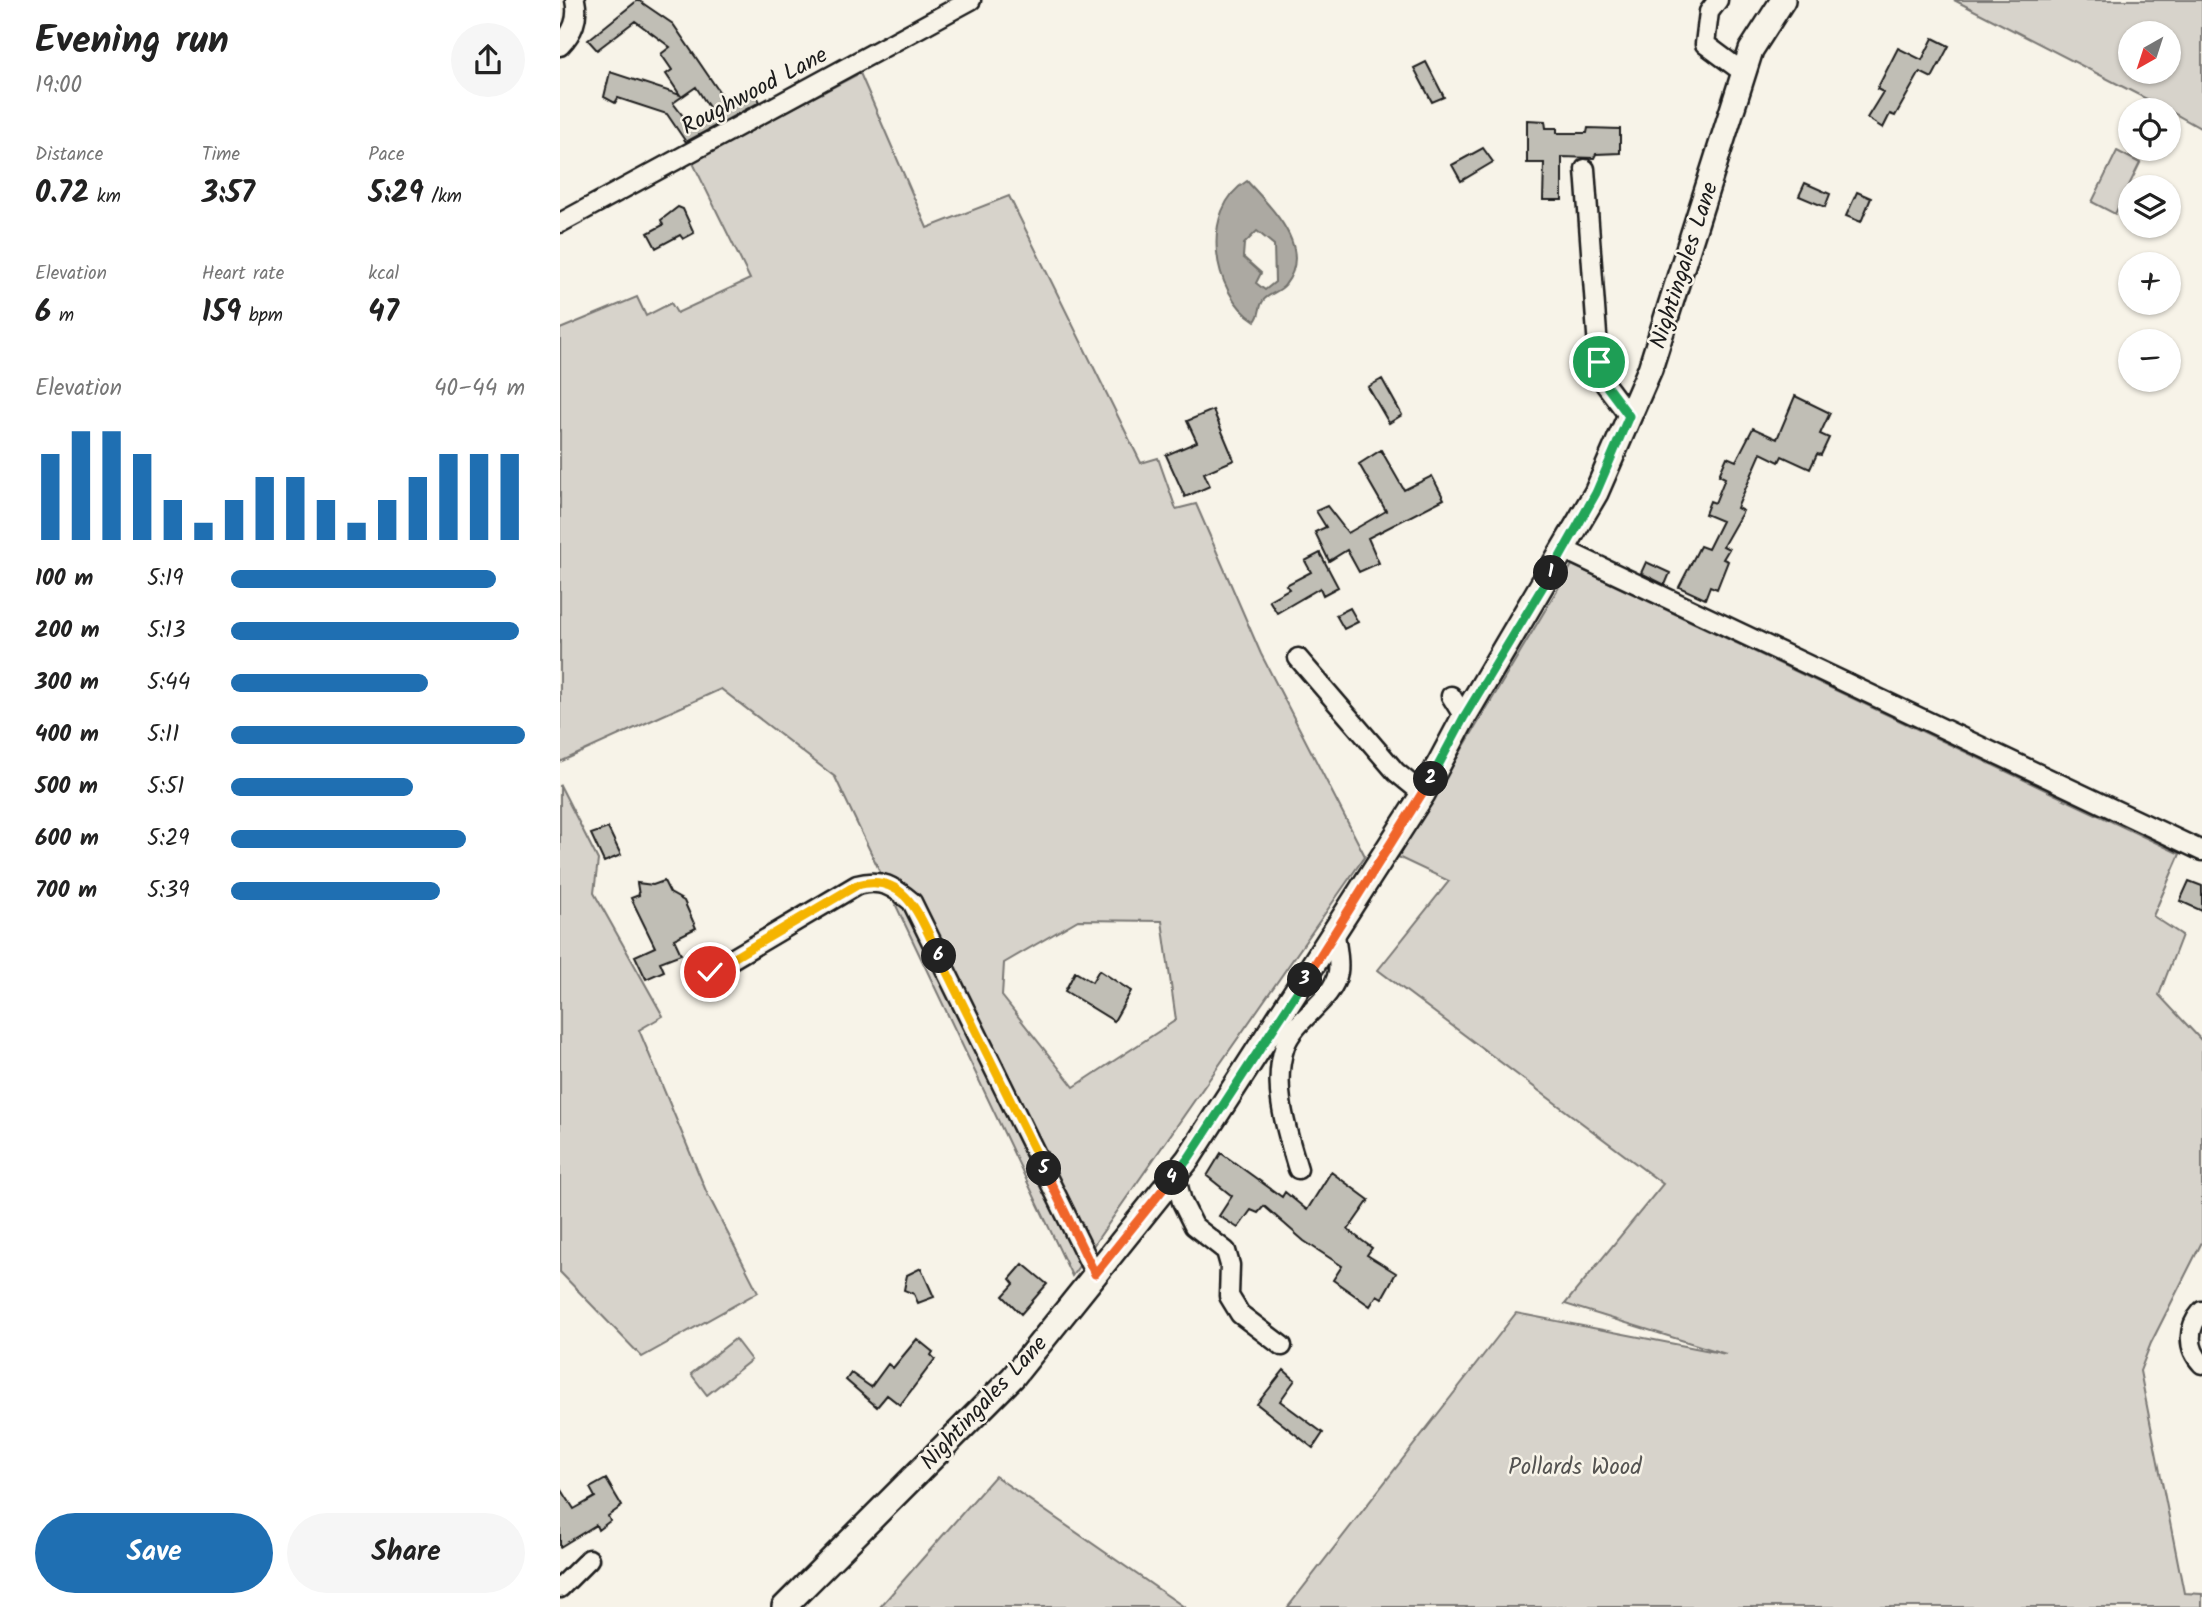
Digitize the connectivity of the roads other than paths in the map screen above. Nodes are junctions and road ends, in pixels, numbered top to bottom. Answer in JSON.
{"nodes":[{"id":1,"x":575,"y":0,"type":"edge"},
{"id":2,"x":971,"y":0,"type":"edge"},
{"id":3,"x":1718,"y":0,"type":"edge"},
{"id":4,"x":1783,"y":0,"type":"edge"},
{"id":5,"x":560,"y":46,"type":"edge"},
{"id":6,"x":1744,"y":73,"type":"junction"},
{"id":7,"x":1585,"y":169,"type":"dead end"},
{"id":8,"x":560,"y":222,"type":"edge"},
{"id":9,"x":1629,"y":416,"type":"junction"},
{"id":10,"x":1565,"y":550,"type":"junction"},
{"id":11,"x":1298,"y":658,"type":"dead end"},
{"id":12,"x":1451,"y":696,"type":"dead end"},
{"id":13,"x":1464,"y":717,"type":"junction"},
{"id":14,"x":1423,"y":794,"type":"junction"},
{"id":15,"x":2202,"y":851,"type":"edge"},
{"id":16,"x":1335,"y":933,"type":"junction"},
{"id":17,"x":710,"y":972,"type":"dead end"},
{"id":18,"x":1298,"y":1169,"type":"dead end"},
{"id":19,"x":1175,"y":1174,"type":"junction"},
{"id":20,"x":1095,"y":1274,"type":"junction"},
{"id":21,"x":2202,"y":1311,"type":"edge"},
{"id":22,"x":1282,"y":1346,"type":"dead end"},
{"id":23,"x":2202,"y":1364,"type":"edge"},
{"id":24,"x":589,"y":1559,"type":"dead end"},
{"id":25,"x":560,"y":1587,"type":"edge"},
{"id":26,"x":784,"y":1607,"type":"edge"}],
"edges":[{"from":1,"to":5,"type":"street"},
{"from":2,"to":8,"type":"street","name":"Roughwood Lane"},
{"from":3,"to":6,"type":"street"},
{"from":4,"to":6,"type":"main road","name":"Nightingales Lane"},
{"from":6,"to":9,"type":"main road","name":"Nightingales Lane"},
{"from":7,"to":9,"type":"street"},
{"from":9,"to":10,"type":"main road","name":"Nightingales Lane"},
{"from":10,"to":13,"type":"main road","name":"Nightingales Lane"},
{"from":10,"to":15,"type":"street"},
{"from":11,"to":14,"type":"street"},
{"from":12,"to":13,"type":"street"},
{"from":13,"to":14,"type":"main road","name":"Nightingales Lane"},
{"from":14,"to":16,"type":"main road","name":"Nightingales Lane"},
{"from":16,"to":18,"type":"street"},
{"from":16,"to":19,"type":"main road","name":"Nightingales Lane"},
{"from":17,"to":20,"type":"street"},
{"from":19,"to":20,"type":"main road","name":"Nightingales Lane"},
{"from":19,"to":22,"type":"street"},
{"from":20,"to":26,"type":"main road","name":"Nightingales Lane"},
{"from":21,"to":23,"type":"street"},
{"from":24,"to":25,"type":"street"}]}
